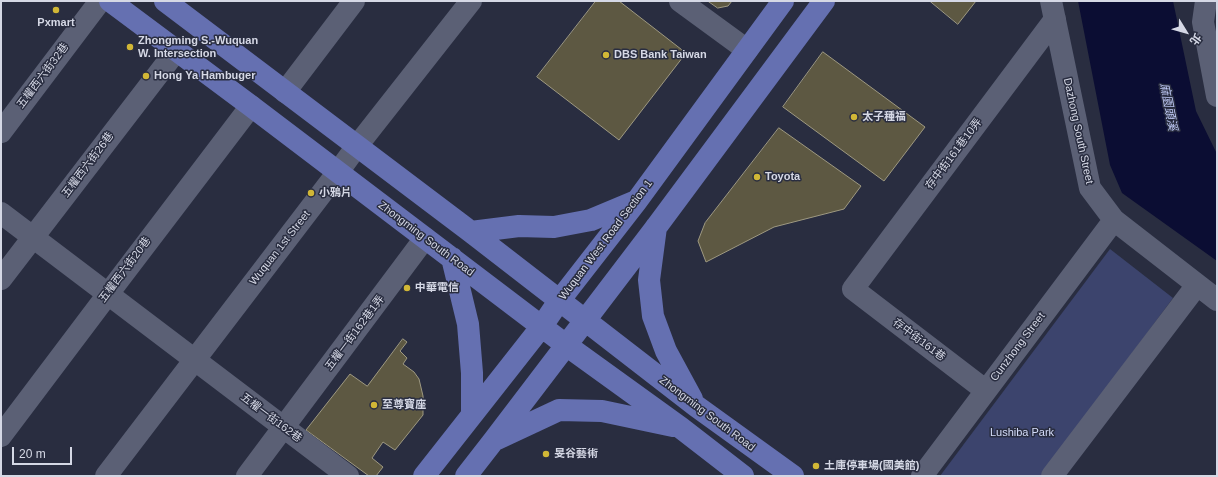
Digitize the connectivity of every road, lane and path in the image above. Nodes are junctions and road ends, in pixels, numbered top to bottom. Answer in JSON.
{"nodes":[{"id":1,"x":100,"y":1,"type":"edge"},
{"id":2,"x":110,"y":1,"type":"edge"},
{"id":3,"x":165,"y":1,"type":"edge"},
{"id":4,"x":354,"y":1,"type":"edge"},
{"id":5,"x":471,"y":1,"type":"edge"},
{"id":6,"x":680,"y":1,"type":"edge"},
{"id":7,"x":783,"y":1,"type":"edge"},
{"id":8,"x":824,"y":1,"type":"edge"},
{"id":9,"x":1206,"y":1,"type":"edge"},
{"id":10,"x":1053,"y":10,"type":"edge"},
{"id":11,"x":747,"y":50,"type":"junction"},
{"id":12,"x":176,"y":51,"type":"junction"},
{"id":13,"x":285,"y":92,"type":"junction"},
{"id":14,"x":1217,"y":96,"type":"edge"},
{"id":15,"x":251,"y":106,"type":"junction"},
{"id":16,"x":1,"y":132,"type":"edge"},
{"id":17,"x":357,"y":146,"type":"junction"},
{"id":18,"x":338,"y":172,"type":"junction"},
{"id":19,"x":636,"y":202,"type":"junction"},
{"id":20,"x":1,"y":213,"type":"edge"},
{"id":21,"x":1114,"y":220,"type":"junction"},
{"id":22,"x":657,"y":226,"type":"junction"},
{"id":23,"x":471,"y":232,"type":"junction"},
{"id":24,"x":33,"y":237,"type":"junction"},
{"id":25,"x":425,"y":238,"type":"junction"},
{"id":26,"x":452,"y":258,"type":"junction"},
{"id":27,"x":1,"y":279,"type":"edge"},
{"id":28,"x":1197,"y":285,"type":"junction"},
{"id":29,"x":853,"y":289,"type":"joint"},
{"id":30,"x":108,"y":294,"type":"junction"},
{"id":31,"x":1217,"y":300,"type":"edge"},
{"id":32,"x":559,"y":301,"type":"junction"},
{"id":33,"x":585,"y":320,"type":"junction"},
{"id":34,"x":542,"y":326,"type":"junction"},
{"id":35,"x":566,"y":344,"type":"junction"},
{"id":36,"x":194,"y":359,"type":"junction"},
{"id":37,"x":986,"y":390,"type":"junction"},
{"id":38,"x":696,"y":406,"type":"junction"},
{"id":39,"x":472,"y":415,"type":"junction"},
{"id":40,"x":284,"y":427,"type":"junction"},
{"id":41,"x":680,"y":428,"type":"junction"},
{"id":42,"x":1,"y":436,"type":"edge"},
{"id":43,"x":494,"y":440,"type":"junction"},
{"id":44,"x":106,"y":476,"type":"edge"},
{"id":45,"x":247,"y":476,"type":"edge"},
{"id":46,"x":348,"y":476,"type":"edge"},
{"id":47,"x":424,"y":476,"type":"edge"},
{"id":48,"x":466,"y":476,"type":"edge"},
{"id":49,"x":743,"y":476,"type":"edge"},
{"id":50,"x":793,"y":476,"type":"edge"},
{"id":51,"x":922,"y":476,"type":"edge"},
{"id":52,"x":1052,"y":476,"type":"edge"}],
"edges":[{"from":1,"to":16,"type":"street","name":"五權西六街32巷"},
{"from":2,"to":12,"type":"main road","name":"Zhongming South Road"},
{"from":3,"to":13,"type":"main road","name":"Zhongming South Road"},
{"from":4,"to":13,"type":"street"},
{"from":5,"to":17,"type":"street","name":"Wuquan 1st Street"},
{"from":6,"to":11,"type":"street"},
{"from":7,"to":11,"type":"main road","name":"Wuquan West Road Section 1"},
{"from":8,"to":22,"type":"main road"},
{"from":9,"to":14,"type":"street"},
{"from":10,"to":21,"type":"street","name":"Dazhong South Street"},
{"from":10,"to":29,"type":"street","name":"存中街161巷10弄"},
{"from":11,"to":19,"type":"main road","name":"Wuquan West Road Section 1"},
{"from":12,"to":15,"type":"main road","name":"Zhongming South Road"},
{"from":12,"to":24,"type":"street","name":"五權西六街26巷"},
{"from":13,"to":17,"type":"main road","name":"Zhongming South Road"},
{"from":15,"to":18,"type":"main road","name":"Zhongming South Road"},
{"from":15,"to":30,"type":"street","name":"五權西六街20巷"},
{"from":17,"to":18,"type":"street","name":"Wuquan 1st Street"},
{"from":17,"to":23,"type":"main road","name":"Zhongming South Road"},
{"from":18,"to":25,"type":"main road","name":"Zhongming South Road"},
{"from":18,"to":36,"type":"street","name":"Wuquan 1st Street"},
{"from":19,"to":23,"type":"main road"},
{"from":19,"to":32,"type":"main road","name":"Wuquan West Road Section 1"},
{"from":20,"to":24,"type":"street","name":"五權一街162巷"},
{"from":21,"to":28,"type":"street","name":"Dazhong South Street"},
{"from":21,"to":37,"type":"street","name":"Cunzhong Street"},
{"from":22,"to":33,"type":"main road"},
{"from":22,"to":38,"type":"main road"},
{"from":23,"to":32,"type":"main road","name":"Zhongming South Road"},
{"from":24,"to":27,"type":"street","name":"五權西六街26巷"},
{"from":24,"to":30,"type":"street","name":"五權一街162巷"},
{"from":25,"to":26,"type":"main road","name":"Zhongming South Road"},
{"from":25,"to":40,"type":"street","name":"五權一街162巷1弄"},
{"from":26,"to":34,"type":"main road","name":"Zhongming South Road"},
{"from":26,"to":39,"type":"main road"},
{"from":28,"to":31,"type":"street","name":"Dazhong South Street"},
{"from":28,"to":52,"type":"street"},
{"from":29,"to":37,"type":"street","name":"存中街161巷"},
{"from":30,"to":36,"type":"street","name":"五權一街162巷"},
{"from":30,"to":42,"type":"street","name":"五權西六街20巷"},
{"from":32,"to":33,"type":"main road","name":"Zhongming South Road"},
{"from":32,"to":34,"type":"main road","name":"Wuquan West Road Section 1"},
{"from":33,"to":35,"type":"main road"},
{"from":33,"to":38,"type":"main road","name":"Zhongming South Road"},
{"from":34,"to":35,"type":"main road","name":"Zhongming South Road"},
{"from":34,"to":39,"type":"main road","name":"Wuquan West Road Section 1"},
{"from":35,"to":41,"type":"main road","name":"Zhongming South Road"},
{"from":35,"to":43,"type":"main road"},
{"from":36,"to":40,"type":"street","name":"五權一街162巷"},
{"from":36,"to":44,"type":"street","name":"Wuquan 1st Street"},
{"from":37,"to":51,"type":"street","name":"Cunzhong Street"},
{"from":38,"to":50,"type":"main road","name":"Zhongming South Road"},
{"from":39,"to":47,"type":"main road","name":"Wuquan West Road Section 1"},
{"from":40,"to":45,"type":"street","name":"五權一街162巷1弄"},
{"from":40,"to":46,"type":"street","name":"五權一街162巷"},
{"from":41,"to":43,"type":"main road"},
{"from":41,"to":49,"type":"main road","name":"Zhongming South Road"},
{"from":43,"to":48,"type":"main road"}]}
